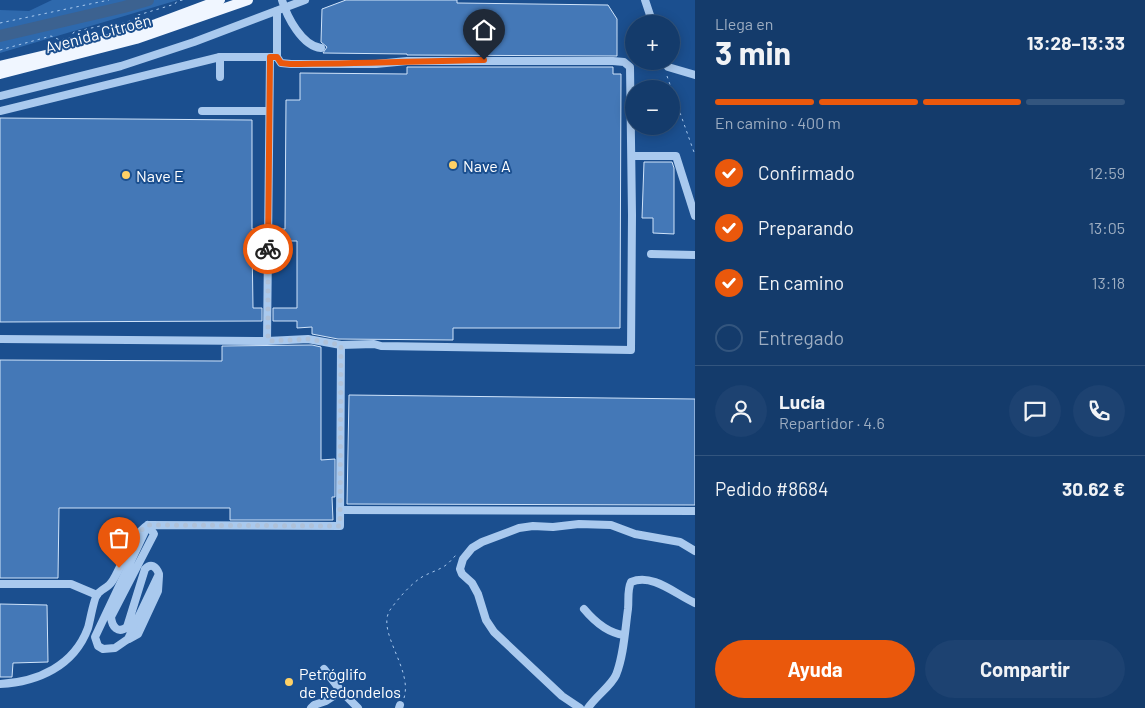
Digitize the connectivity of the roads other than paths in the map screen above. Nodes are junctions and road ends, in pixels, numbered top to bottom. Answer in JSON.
{"nodes":[{"id":1,"x":220,"y":0,"type":"edge"},
{"id":2,"x":248,"y":0,"type":"edge"},
{"id":3,"x":282,"y":0,"type":"edge"},
{"id":4,"x":305,"y":0,"type":"edge"},
{"id":5,"x":645,"y":0,"type":"edge"},
{"id":6,"x":281,"y":10,"type":"junction"},
{"id":7,"x":650,"y":15,"type":"edge"},
{"id":8,"x":321,"y":48,"type":"dead end"},
{"id":9,"x":220,"y":57,"type":"junction"},
{"id":10,"x":273,"y":57,"type":"junction"},
{"id":11,"x":0,"y":66,"type":"edge"},
{"id":12,"x":680,"y":69,"type":"edge"},
{"id":13,"x":0,"y":74,"type":"edge"},
{"id":14,"x":695,"y":75,"type":"edge"},
{"id":15,"x":220,"y":77,"type":"dead end"},
{"id":16,"x":0,"y":96,"type":"edge"},
{"id":17,"x":0,"y":111,"type":"edge"},
{"id":18,"x":202,"y":111,"type":"dead end"},
{"id":19,"x":269,"y":111,"type":"junction"},
{"id":20,"x":632,"y":156,"type":"junction"},
{"id":21,"x":695,"y":216,"type":"edge"},
{"id":22,"x":651,"y":254,"type":"dead end"},
{"id":23,"x":695,"y":255,"type":"edge"},
{"id":24,"x":0,"y":339,"type":"edge"},
{"id":25,"x":268,"y":341,"type":"junction"},
{"id":26,"x":341,"y":345,"type":"junction"},
{"id":27,"x":340,"y":510,"type":"junction"},
{"id":28,"x":695,"y":511,"type":"edge"},
{"id":29,"x":148,"y":525,"type":"junction"},
{"id":30,"x":695,"y":551,"type":"edge"},
{"id":31,"x":0,"y":584,"type":"edge"},
{"id":32,"x":97,"y":595,"type":"junction"},
{"id":33,"x":695,"y":603,"type":"edge"},
{"id":34,"x":584,"y":609,"type":"dead end"},
{"id":35,"x":624,"y":635,"type":"junction"},
{"id":36,"x":324,"y":669,"type":"dead end"},
{"id":37,"x":0,"y":684,"type":"edge"},
{"id":38,"x":341,"y":691,"type":"junction"},
{"id":39,"x":311,"y":708,"type":"edge"},
{"id":40,"x":358,"y":708,"type":"edge"},
{"id":41,"x":580,"y":708,"type":"edge"},
{"id":42,"x":588,"y":708,"type":"edge"}],
"edges":[{"from":1,"to":11,"type":"main road","name":"Avenida Citroën"},
{"from":2,"to":13,"type":"main road","name":"Avenida Citroën"},
{"from":3,"to":6,"type":"street"},
{"from":4,"to":6,"type":"street"},
{"from":5,"to":7,"type":"street"},
{"from":6,"to":8,"type":"street"},
{"from":6,"to":10,"type":"street"},
{"from":6,"to":16,"type":"street"},
{"from":9,"to":10,"type":"street"},
{"from":9,"to":15,"type":"street"},
{"from":9,"to":17,"type":"street"},
{"from":10,"to":19,"type":"street"},
{"from":10,"to":20,"type":"street"},
{"from":12,"to":14,"type":"street"},
{"from":18,"to":19,"type":"street"},
{"from":19,"to":25,"type":"street"},
{"from":20,"to":21,"type":"street"},
{"from":20,"to":26,"type":"street"},
{"from":22,"to":23,"type":"street"},
{"from":24,"to":25,"type":"street"},
{"from":25,"to":26,"type":"street"},
{"from":26,"to":27,"type":"street"},
{"from":27,"to":28,"type":"street"},
{"from":27,"to":29,"type":"street"},
{"from":29,"to":29,"type":"street"},
{"from":29,"to":32,"type":"street"},
{"from":30,"to":41,"type":"street"},
{"from":31,"to":32,"type":"street"},
{"from":32,"to":37,"type":"street"},
{"from":33,"to":35,"type":"street"},
{"from":34,"to":35,"type":"street"},
{"from":35,"to":42,"type":"street"},
{"from":36,"to":38,"type":"street"},
{"from":38,"to":39,"type":"street"},
{"from":38,"to":40,"type":"street"}]}
